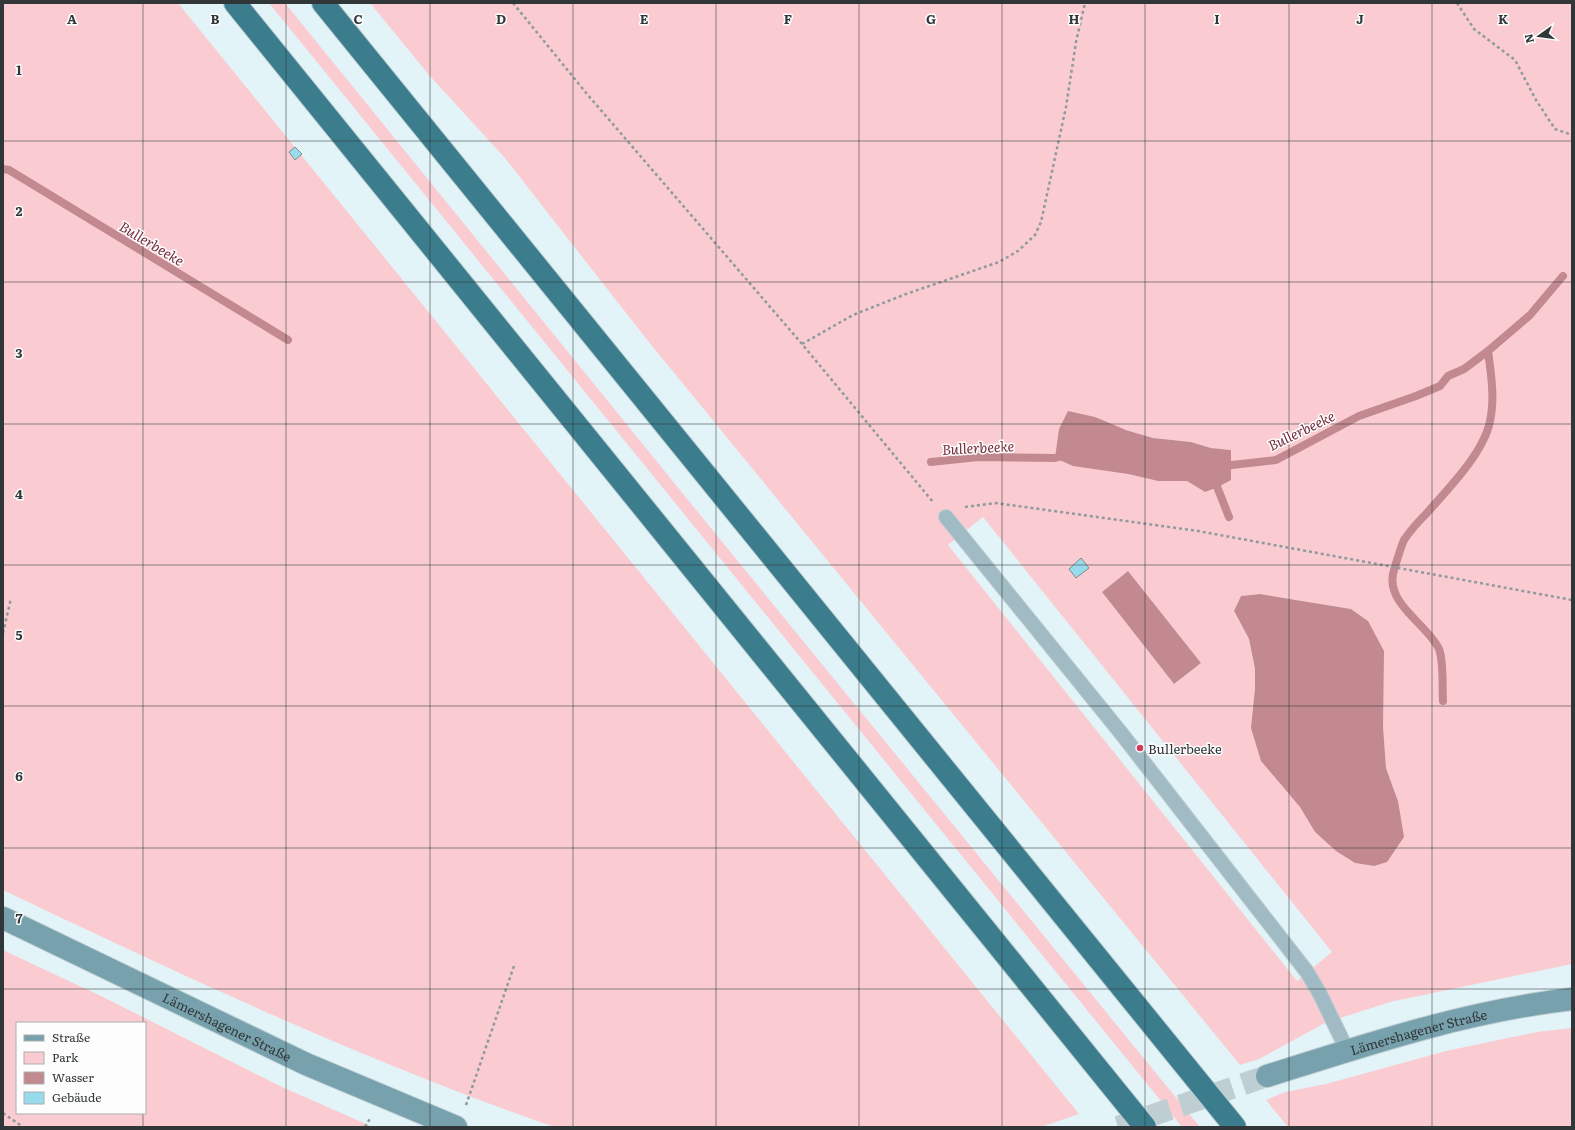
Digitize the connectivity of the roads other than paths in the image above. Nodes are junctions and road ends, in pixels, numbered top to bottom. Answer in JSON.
{"nodes":[{"id":1,"x":235,"y":3,"type":"edge"},
{"id":2,"x":323,"y":3,"type":"edge"},
{"id":3,"x":946,"y":517,"type":"road end"},
{"id":4,"x":3,"y":918,"type":"edge"},
{"id":5,"x":1572,"y":999,"type":"edge"},
{"id":6,"x":1347,"y":1050,"type":"junction"},
{"id":7,"x":1267,"y":1076,"type":"tunnel mouth"},
{"id":8,"x":460,"y":1120,"type":"edge"},
{"id":9,"x":1146,"y":1127,"type":"edge"},
{"id":10,"x":1235,"y":1127,"type":"edge"}],
"edges":[{"from":1,"to":9,"type":"highway"},
{"from":2,"to":10,"type":"highway"},
{"from":3,"to":6,"type":"lane"},
{"from":4,"to":8,"type":"main road","name":"Lämershagener Straße"},
{"from":5,"to":6,"type":"main road","name":"Lämershagener Straße"},
{"from":6,"to":7,"type":"main road","name":"Lämershagener Straße"}]}
